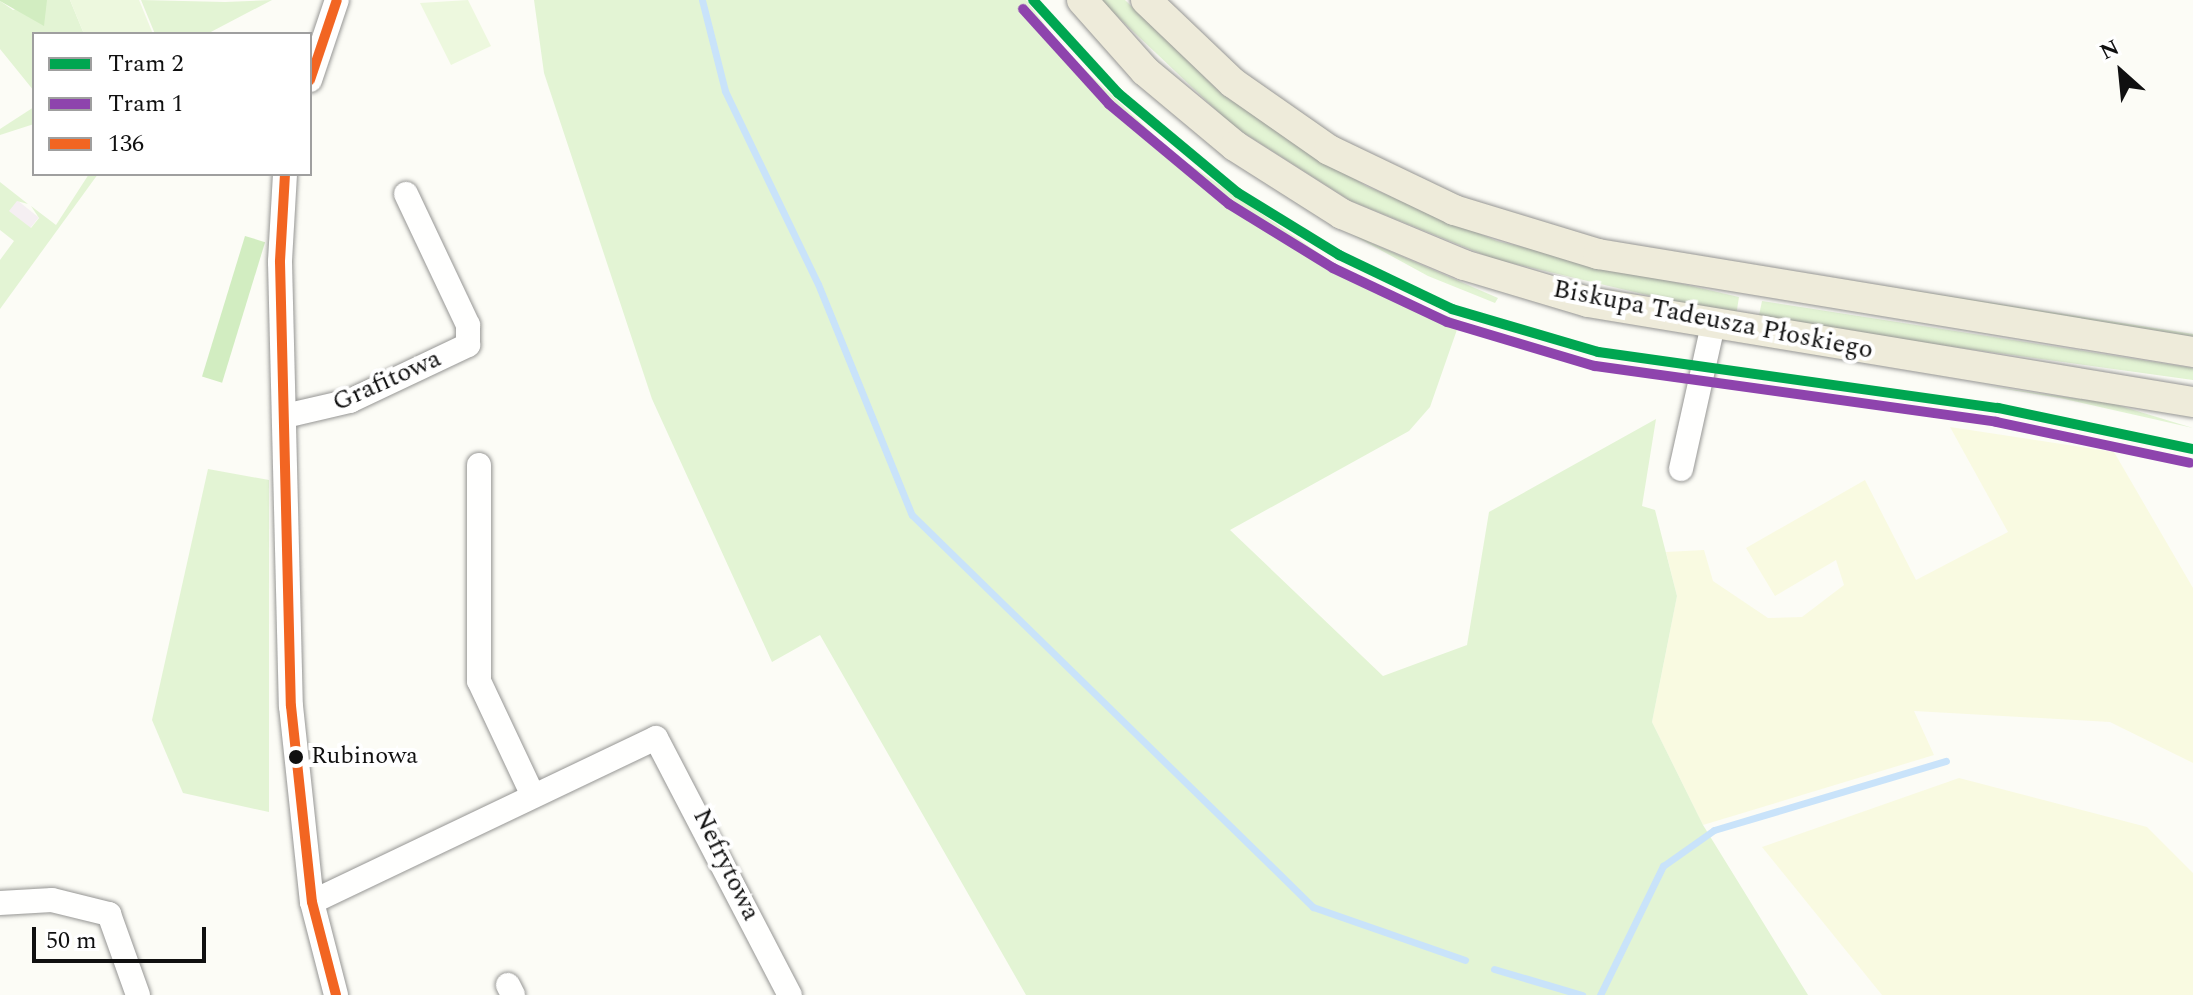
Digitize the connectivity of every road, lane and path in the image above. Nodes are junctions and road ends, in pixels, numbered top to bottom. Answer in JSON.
{"nodes":[{"id":1,"x":337,"y":0,"type":"edge"},
{"id":2,"x":1082,"y":0,"type":"edge"},
{"id":3,"x":1146,"y":0,"type":"edge"},
{"id":4,"x":312,"y":74,"type":"edge"},
{"id":5,"x":285,"y":176,"type":"edge"},
{"id":6,"x":406,"y":194,"type":"dead end"},
{"id":7,"x":1713,"y":325,"type":"junction"},
{"id":8,"x":2193,"y":352,"type":"edge"},
{"id":9,"x":2193,"y":402,"type":"edge"},
{"id":10,"x":285,"y":416,"type":"junction"},
{"id":11,"x":479,"y":465,"type":"dead end"},
{"id":12,"x":1681,"y":469,"type":"dead end"},
{"id":13,"x":533,"y":796,"type":"junction"},
{"id":14,"x":312,"y":902,"type":"junction"},
{"id":15,"x":0,"y":903,"type":"edge"},
{"id":16,"x":138,"y":995,"type":"edge"},
{"id":17,"x":336,"y":995,"type":"edge"},
{"id":18,"x":790,"y":995,"type":"edge"}],
"edges":[{"from":1,"to":4,"type":"street"},
{"from":2,"to":7,"type":"main road","name":"Biskupa Tadeusza Płoskiego"},
{"from":3,"to":8,"type":"main road","name":"Biskupa Tadeusza Płoskiego"},
{"from":5,"to":10,"type":"street"},
{"from":6,"to":10,"type":"street","name":"Grafitowa"},
{"from":7,"to":9,"type":"main road","name":"Biskupa Tadeusza Płoskiego"},
{"from":7,"to":12,"type":"street"},
{"from":10,"to":14,"type":"street"},
{"from":11,"to":13,"type":"street"},
{"from":13,"to":14,"type":"street"},
{"from":13,"to":18,"type":"street","name":"Nefrytowa"},
{"from":14,"to":17,"type":"street"},
{"from":15,"to":16,"type":"street"}]}
